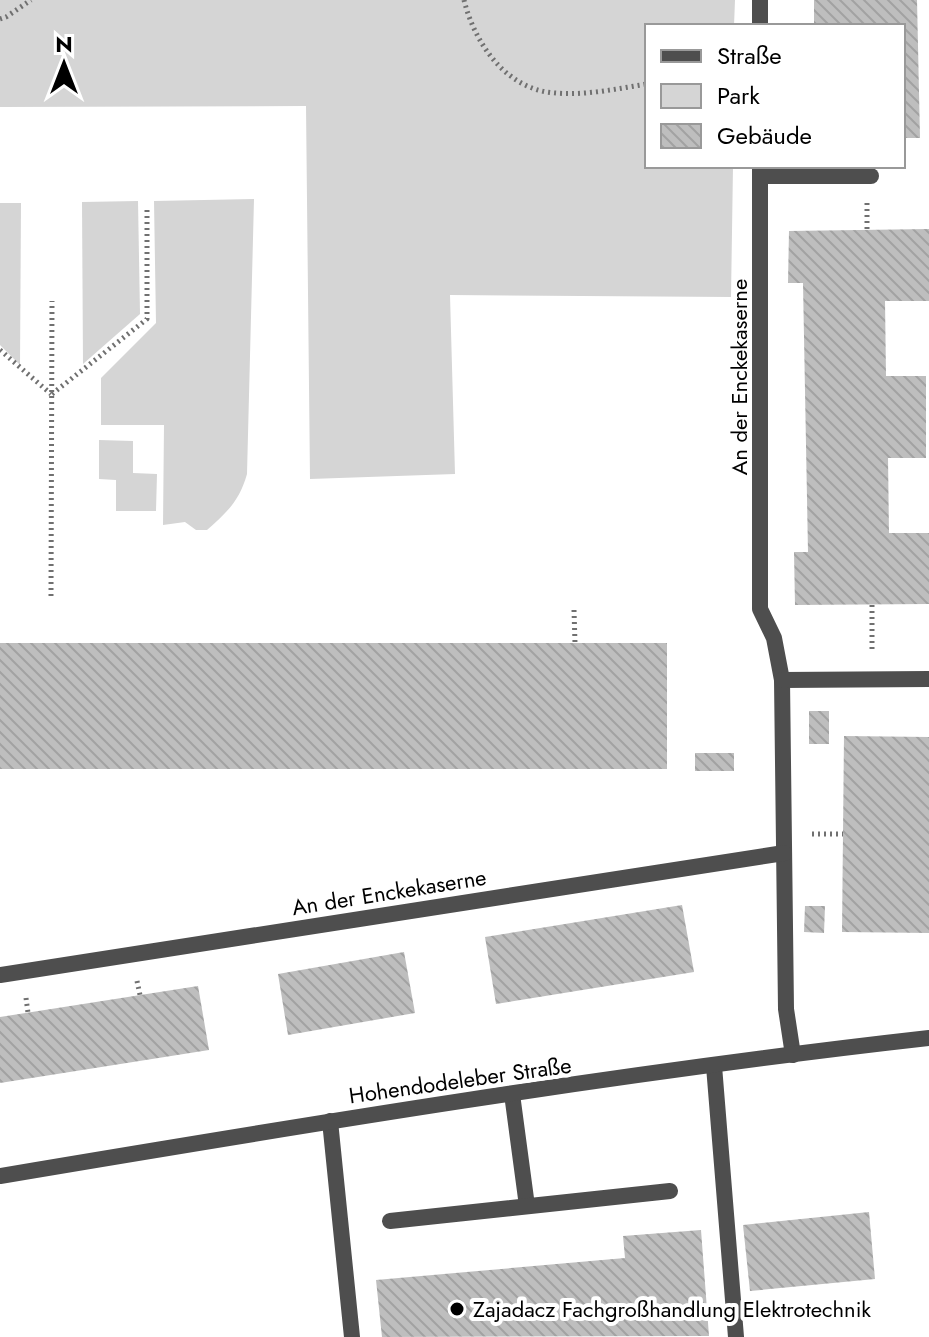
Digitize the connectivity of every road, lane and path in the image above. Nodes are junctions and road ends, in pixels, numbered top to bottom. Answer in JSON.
{"nodes":[{"id":1,"x":31,"y":0,"type":"edge"},
{"id":2,"x":464,"y":0,"type":"edge"},
{"id":3,"x":760,"y":0,"type":"edge"},
{"id":4,"x":0,"y":19,"type":"edge"},
{"id":5,"x":760,"y":24,"type":"edge"},
{"id":6,"x":645,"y":84,"type":"edge"},
{"id":7,"x":760,"y":171,"type":"edge"},
{"id":8,"x":871,"y":176,"type":"dead end"},
{"id":9,"x":147,"y":207,"type":"dead end"},
{"id":10,"x":52,"y":301,"type":"dead end"},
{"id":11,"x":0,"y":350,"type":"edge"},
{"id":12,"x":51,"y":395,"type":"junction"},
{"id":13,"x":51,"y":596,"type":"dead end"},
{"id":14,"x":872,"y":605,"type":"dead end"},
{"id":15,"x":574,"y":610,"type":"dead end"},
{"id":16,"x":575,"y":643,"type":"dead end"},
{"id":17,"x":872,"y":679,"type":"junction"},
{"id":18,"x":929,"y":679,"type":"edge"},
{"id":19,"x":782,"y":680,"type":"junction"},
{"id":20,"x":784,"y":853,"type":"junction"},
{"id":21,"x":0,"y":975,"type":"edge"},
{"id":22,"x":929,"y":1038,"type":"edge"},
{"id":23,"x":793,"y":1055,"type":"junction"},
{"id":24,"x":714,"y":1066,"type":"junction"},
{"id":25,"x":512,"y":1094,"type":"junction"},
{"id":26,"x":330,"y":1121,"type":"junction"},
{"id":27,"x":0,"y":1176,"type":"edge"},
{"id":28,"x":670,"y":1191,"type":"dead end"},
{"id":29,"x":527,"y":1206,"type":"junction"},
{"id":30,"x":390,"y":1221,"type":"dead end"},
{"id":31,"x":352,"y":1337,"type":"edge"},
{"id":32,"x":736,"y":1337,"type":"edge"}],
"edges":[{"from":1,"to":4,"type":"path"},
{"from":2,"to":6,"type":"path"},
{"from":3,"to":5,"type":"street"},
{"from":7,"to":8,"type":"street"},
{"from":7,"to":19,"type":"street","name":"An der Enckekaserne"},
{"from":9,"to":12,"type":"path"},
{"from":10,"to":12,"type":"path"},
{"from":11,"to":12,"type":"path"},
{"from":12,"to":13,"type":"path"},
{"from":14,"to":17,"type":"path"},
{"from":15,"to":16,"type":"path"},
{"from":17,"to":18,"type":"street"},
{"from":17,"to":19,"type":"street"},
{"from":19,"to":20,"type":"street","name":"An der Enckekaserne"},
{"from":20,"to":21,"type":"street","name":"An der Enckekaserne"},
{"from":20,"to":23,"type":"street","name":"An der Enckekaserne"},
{"from":22,"to":23,"type":"street","name":"Hohendodeleber Straße"},
{"from":23,"to":24,"type":"street","name":"Hohendodeleber Straße"},
{"from":24,"to":25,"type":"street","name":"Hohendodeleber Straße"},
{"from":24,"to":32,"type":"street"},
{"from":25,"to":26,"type":"street","name":"Hohendodeleber Straße"},
{"from":25,"to":29,"type":"street"},
{"from":26,"to":27,"type":"street","name":"Hohendodeleber Straße"},
{"from":26,"to":31,"type":"street"},
{"from":28,"to":29,"type":"street"},
{"from":29,"to":30,"type":"street"}]}
